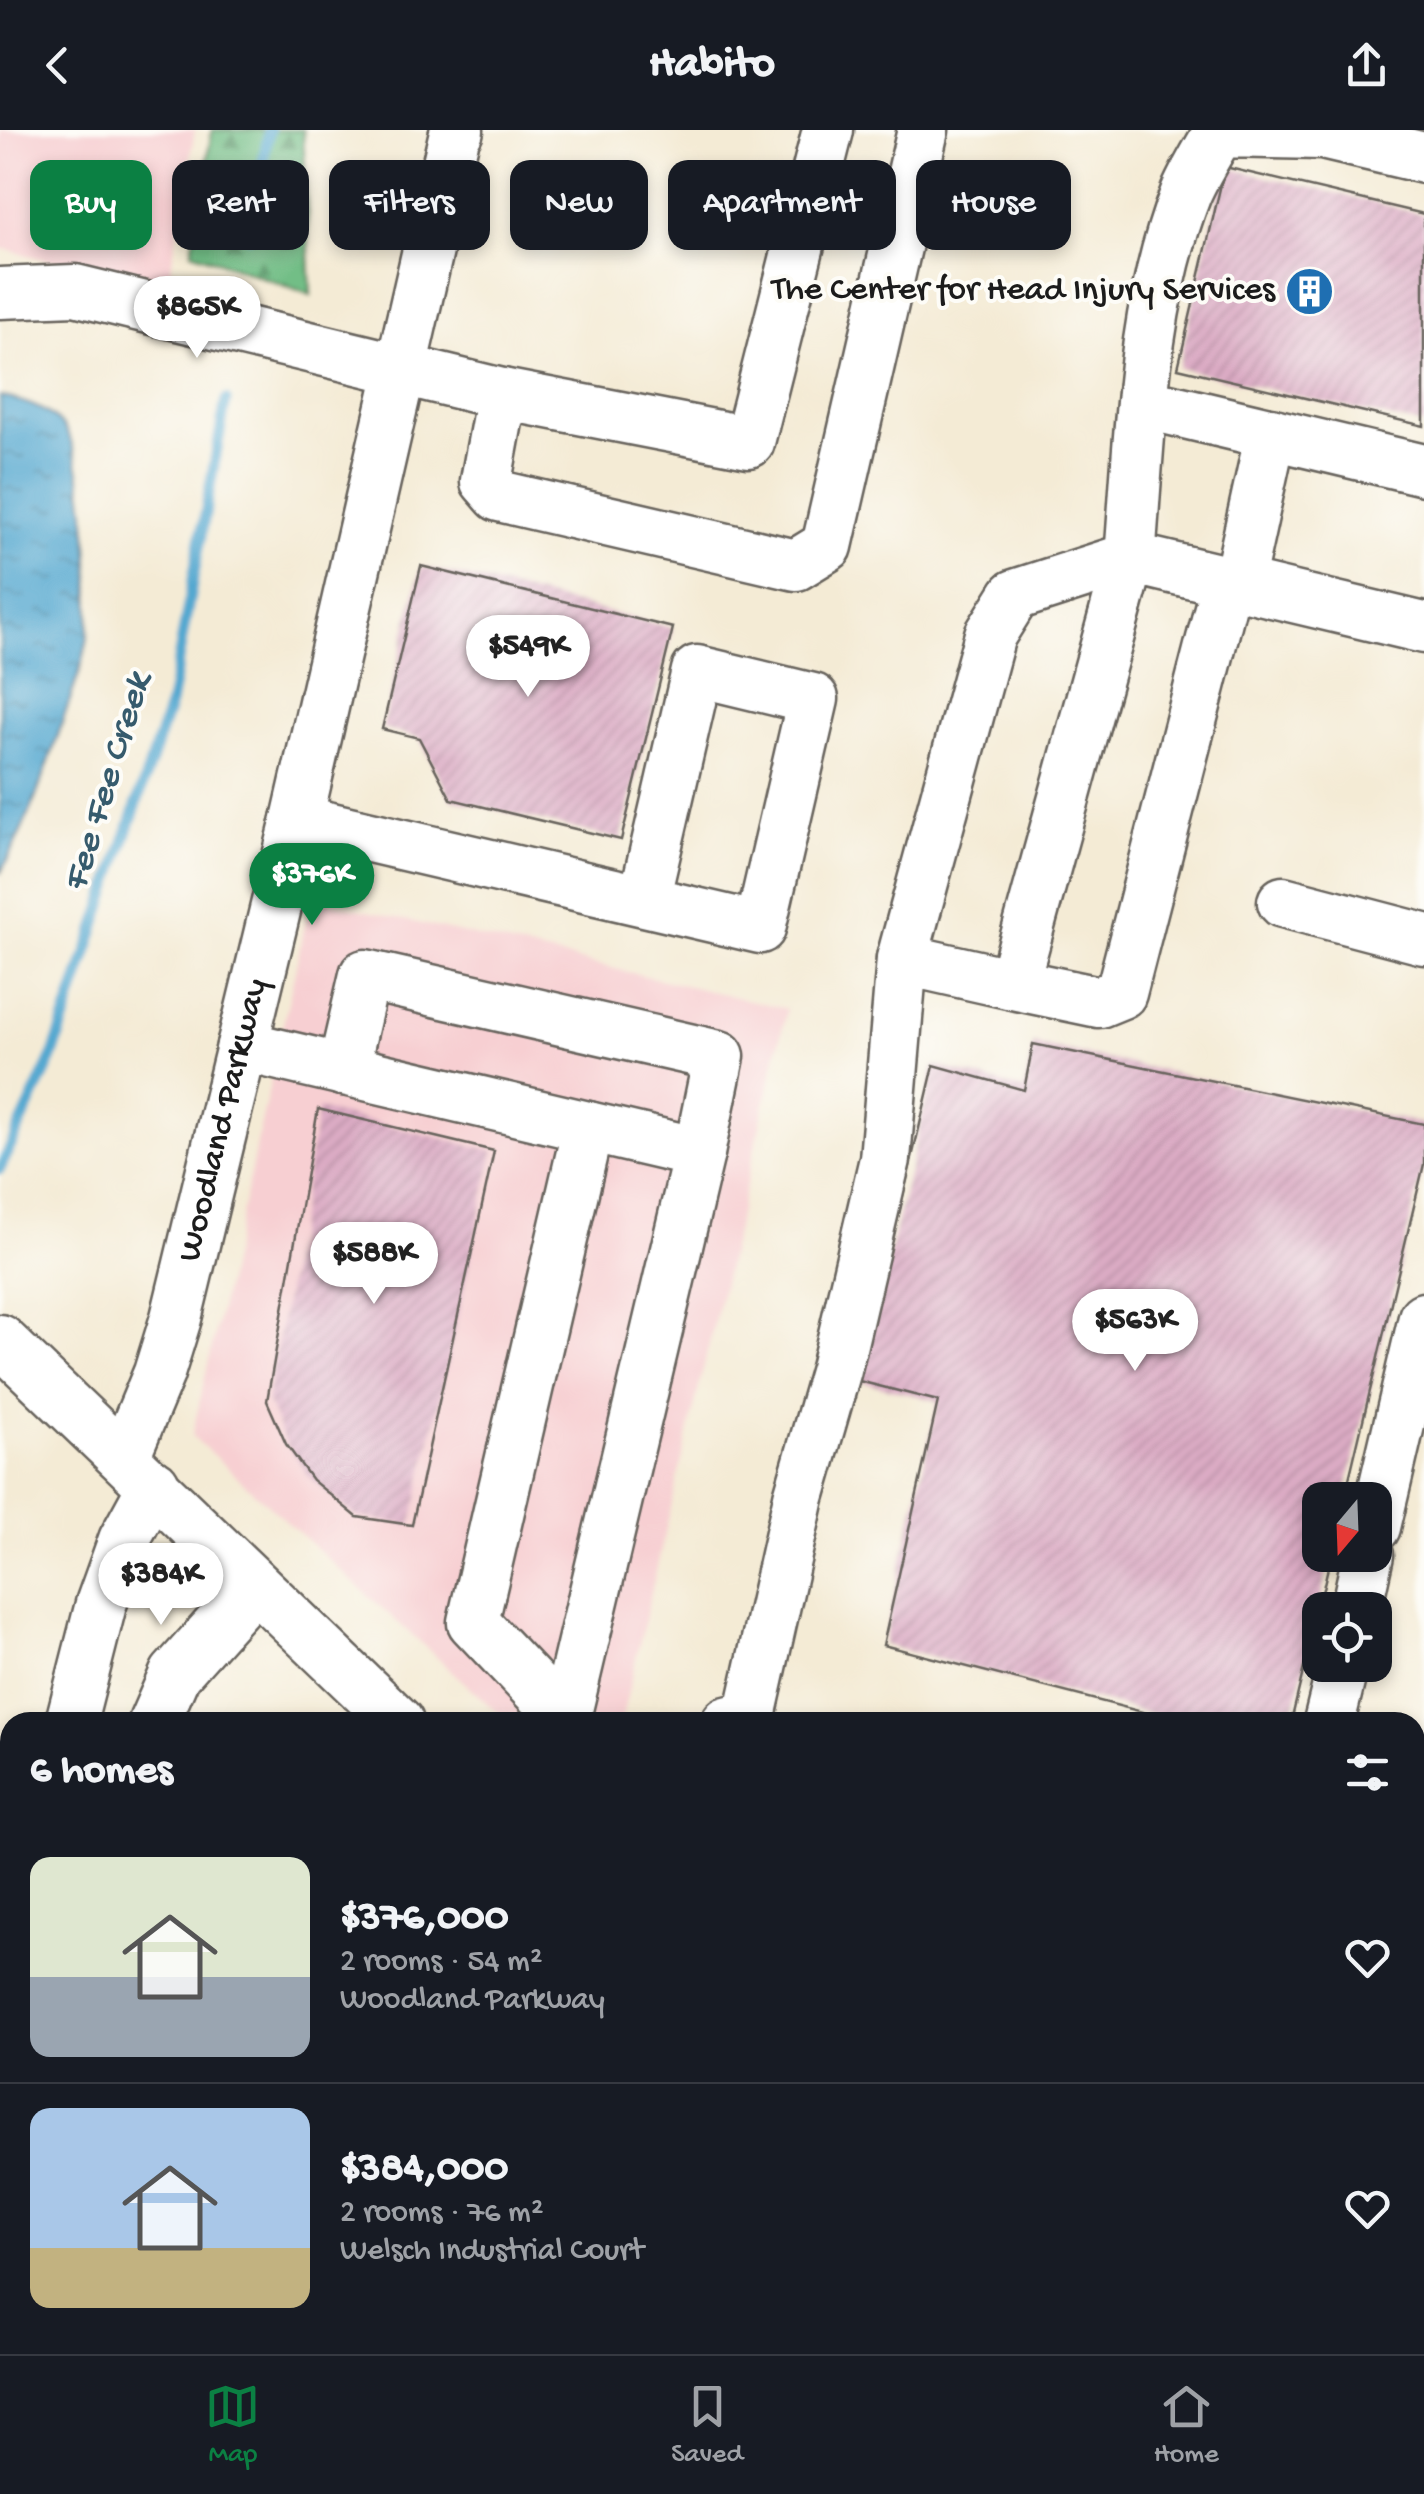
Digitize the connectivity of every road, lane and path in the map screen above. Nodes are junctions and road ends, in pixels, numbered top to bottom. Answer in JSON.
{"nodes":[{"id":1,"x":458,"y":130,"type":"edge"},
{"id":2,"x":828,"y":130,"type":"edge"},
{"id":3,"x":923,"y":130,"type":"edge"},
{"id":4,"x":1424,"y":158,"type":"edge"},
{"id":5,"x":0,"y":292,"type":"edge"},
{"id":6,"x":403,"y":368,"type":"junction"},
{"id":7,"x":502,"y":394,"type":"junction"},
{"id":8,"x":1144,"y":403,"type":"junction"},
{"id":9,"x":1272,"y":434,"type":"junction"},
{"id":10,"x":1424,"y":470,"type":"edge"},
{"id":11,"x":1130,"y":558,"type":"junction"},
{"id":12,"x":1233,"y":582,"type":"junction"},
{"id":13,"x":1424,"y":628,"type":"edge"},
{"id":14,"x":297,"y":820,"type":"junction"},
{"id":15,"x":644,"y":900,"type":"junction"},
{"id":16,"x":1283,"y":902,"type":"dead end"},
{"id":17,"x":1424,"y":939,"type":"edge"},
{"id":18,"x":902,"y":959,"type":"junction"},
{"id":19,"x":1013,"y":984,"type":"junction"},
{"id":20,"x":242,"y":1046,"type":"junction"},
{"id":21,"x":343,"y":1070,"type":"junction"},
{"id":22,"x":588,"y":1127,"type":"junction"},
{"id":23,"x":699,"y":1153,"type":"junction"},
{"id":24,"x":1424,"y":1318,"type":"edge"},
{"id":25,"x":0,"y":1340,"type":"edge"},
{"id":26,"x":139,"y":1471,"type":"junction"},
{"id":27,"x":1386,"y":1482,"type":"edge"},
{"id":28,"x":254,"y":1586,"type":"junction"},
{"id":29,"x":1339,"y":1682,"type":"edge"},
{"id":30,"x":74,"y":1712,"type":"edge"},
{"id":31,"x":158,"y":1712,"type":"edge"},
{"id":32,"x":387,"y":1712,"type":"edge"},
{"id":33,"x":556,"y":1712,"type":"edge"},
{"id":34,"x":566,"y":1712,"type":"edge"},
{"id":35,"x":752,"y":1712,"type":"edge"},
{"id":36,"x":1331,"y":1712,"type":"edge"}],
"edges":[{"from":1,"to":6,"type":"street","name":"Woodland Parkway"},
{"from":2,"to":7,"type":"street"},
{"from":3,"to":7,"type":"street"},
{"from":4,"to":8,"type":"street"},
{"from":5,"to":6,"type":"street"},
{"from":6,"to":7,"type":"street"},
{"from":6,"to":14,"type":"street","name":"Woodland Parkway"},
{"from":8,"to":9,"type":"street"},
{"from":8,"to":11,"type":"street"},
{"from":9,"to":10,"type":"street"},
{"from":9,"to":12,"type":"street"},
{"from":11,"to":12,"type":"street"},
{"from":11,"to":18,"type":"street"},
{"from":11,"to":19,"type":"street"},
{"from":12,"to":13,"type":"street"},
{"from":12,"to":19,"type":"street"},
{"from":14,"to":15,"type":"street"},
{"from":14,"to":20,"type":"street","name":"Woodland Parkway"},
{"from":15,"to":15,"type":"street"},
{"from":16,"to":17,"type":"street"},
{"from":18,"to":19,"type":"street"},
{"from":18,"to":35,"type":"street"},
{"from":20,"to":21,"type":"street"},
{"from":20,"to":26,"type":"street","name":"Woodland Parkway"},
{"from":21,"to":22,"type":"street"},
{"from":21,"to":23,"type":"street"},
{"from":22,"to":23,"type":"street"},
{"from":22,"to":33,"type":"street"},
{"from":23,"to":34,"type":"street"},
{"from":24,"to":27,"type":"street"},
{"from":25,"to":26,"type":"street"},
{"from":26,"to":28,"type":"street"},
{"from":26,"to":30,"type":"street","name":"Woodland Parkway"},
{"from":28,"to":31,"type":"street"},
{"from":28,"to":32,"type":"street"},
{"from":29,"to":36,"type":"street"}]}
